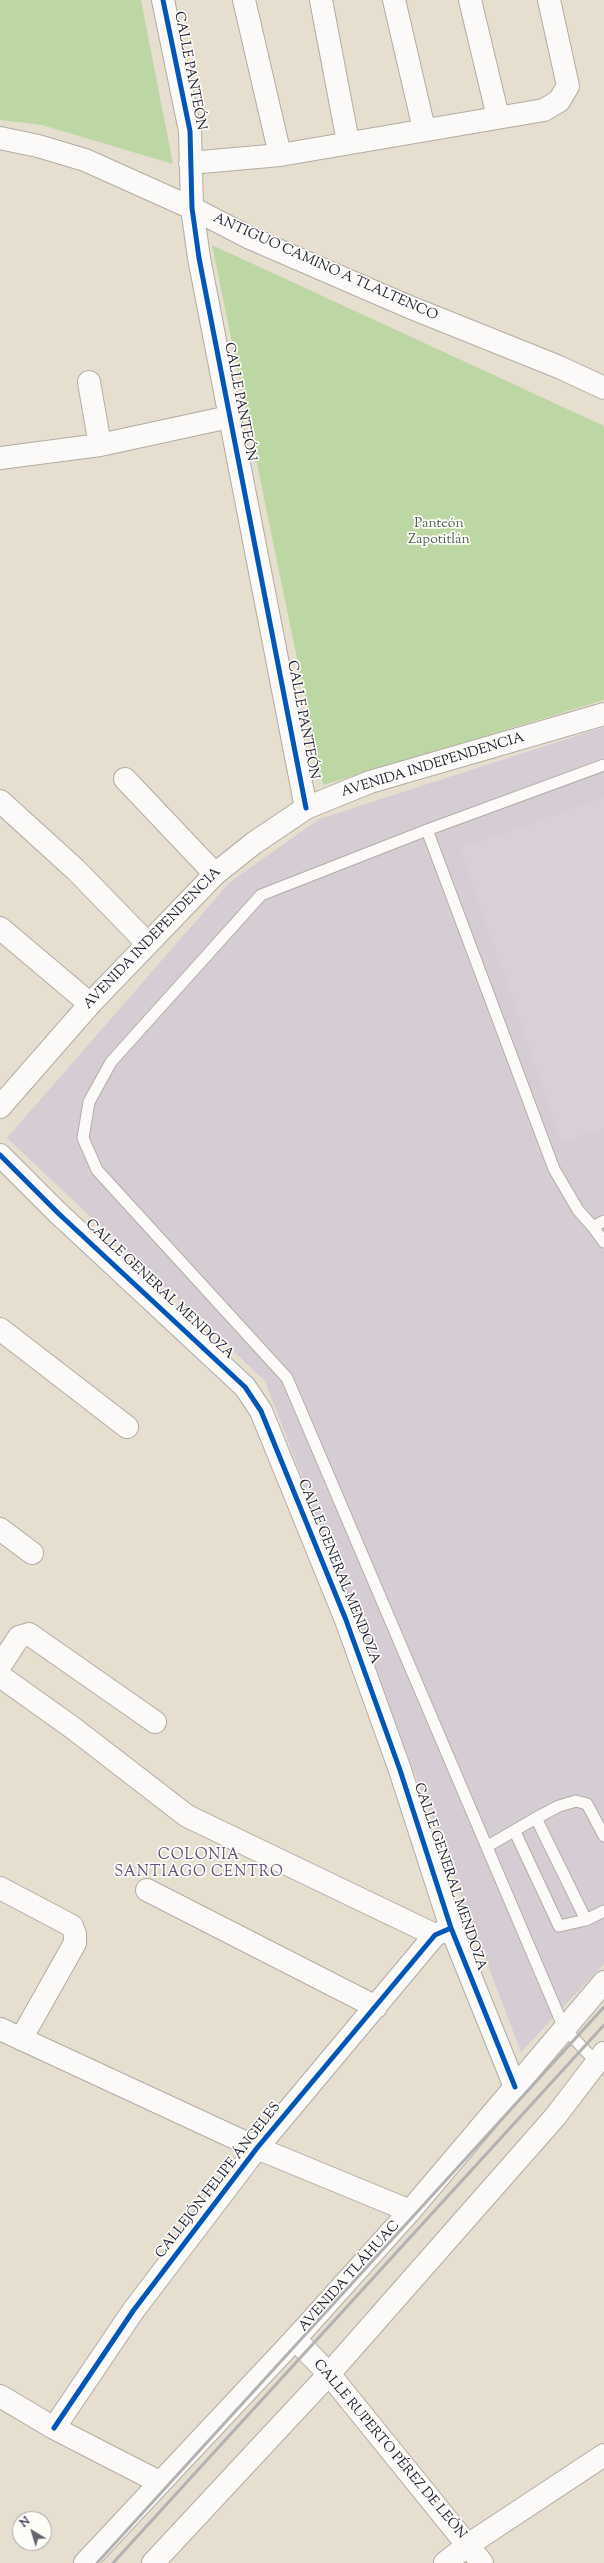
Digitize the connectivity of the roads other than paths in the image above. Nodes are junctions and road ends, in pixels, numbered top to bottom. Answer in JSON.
{"nodes":[{"id":1,"x":163,"y":0,"type":"edge"},
{"id":2,"x":244,"y":0,"type":"edge"},
{"id":3,"x":320,"y":0,"type":"edge"},
{"id":4,"x":394,"y":0,"type":"edge"},
{"id":5,"x":470,"y":0,"type":"edge"},
{"id":6,"x":549,"y":0,"type":"edge"},
{"id":7,"x":498,"y":117,"type":"junction"},
{"id":8,"x":424,"y":129,"type":"junction"},
{"id":9,"x":0,"y":138,"type":"edge"},
{"id":10,"x":348,"y":142,"type":"junction"},
{"id":11,"x":280,"y":155,"type":"junction"},
{"id":12,"x":190,"y":163,"type":"junction"},
{"id":13,"x":192,"y":208,"type":"junction"},
{"id":14,"x":89,"y":382,"type":"dead end"},
{"id":15,"x":604,"y":388,"type":"edge"},
{"id":16,"x":229,"y":418,"type":"junction"},
{"id":17,"x":100,"y":445,"type":"junction"},
{"id":18,"x":0,"y":458,"type":"edge"},
{"id":19,"x":604,"y":714,"type":"edge"},
{"id":20,"x":604,"y":765,"type":"edge"},
{"id":21,"x":125,"y":779,"type":"dead end"},
{"id":22,"x":0,"y":801,"type":"edge"},
{"id":23,"x":306,"y":808,"type":"junction"},
{"id":24,"x":427,"y":830,"type":"junction"},
{"id":25,"x":215,"y":874,"type":"junction"},
{"id":26,"x":0,"y":928,"type":"edge"},
{"id":27,"x":146,"y":942,"type":"junction"},
{"id":28,"x":90,"y":1004,"type":"junction"},
{"id":29,"x":3,"y":1096,"type":"edge"},
{"id":30,"x":0,"y":1155,"type":"edge"},
{"id":31,"x":604,"y":1221,"type":"edge"},
{"id":32,"x":593,"y":1227,"type":"junction"},
{"id":33,"x":604,"y":1242,"type":"edge"},
{"id":34,"x":0,"y":1329,"type":"edge"},
{"id":35,"x":127,"y":1427,"type":"dead end"},
{"id":36,"x":0,"y":1529,"type":"edge"},
{"id":37,"x":32,"y":1553,"type":"dead end"},
{"id":38,"x":0,"y":1666,"type":"edge"},
{"id":39,"x":0,"y":1676,"type":"edge"},
{"id":40,"x":155,"y":1722,"type":"dead end"},
{"id":41,"x":536,"y":1818,"type":"junction"},
{"id":42,"x":515,"y":1832,"type":"junction"},
{"id":43,"x":604,"y":1836,"type":"edge"},
{"id":44,"x":488,"y":1846,"type":"junction"},
{"id":45,"x":0,"y":1888,"type":"edge"},
{"id":46,"x":147,"y":1890,"type":"dead end"},
{"id":47,"x":604,"y":1911,"type":"edge"},
{"id":48,"x":586,"y":1920,"type":"junction"},
{"id":49,"x":443,"y":1931,"type":"junction"},
{"id":50,"x":604,"y":1982,"type":"edge"},
{"id":51,"x":376,"y":2007,"type":"junction"},
{"id":52,"x":564,"y":2028,"type":"junction"},
{"id":53,"x":0,"y":2029,"type":"edge"},
{"id":54,"x":21,"y":2039,"type":"junction"},
{"id":55,"x":600,"y":2058,"type":"edge"},
{"id":56,"x":515,"y":2087,"type":"junction"},
{"id":57,"x":257,"y":2148,"type":"junction"},
{"id":58,"x":410,"y":2211,"type":"junction"},
{"id":59,"x":295,"y":2339,"type":"junction"},
{"id":60,"x":329,"y":2374,"type":"junction"},
{"id":61,"x":0,"y":2396,"type":"edge"},
{"id":62,"x":54,"y":2428,"type":"junction"},
{"id":63,"x":604,"y":2455,"type":"edge"},
{"id":64,"x":159,"y":2482,"type":"junction"},
{"id":65,"x":468,"y":2545,"type":"junction"},
{"id":66,"x":85,"y":2563,"type":"edge"},
{"id":67,"x":153,"y":2563,"type":"edge"},
{"id":68,"x":445,"y":2563,"type":"edge"},
{"id":69,"x":482,"y":2563,"type":"edge"}],
"edges":[{"from":1,"to":12,"type":"street","name":"CALLE PANTEÓN"},
{"from":2,"to":11,"type":"street"},
{"from":3,"to":10,"type":"street"},
{"from":4,"to":8,"type":"street"},
{"from":5,"to":7,"type":"street"},
{"from":6,"to":7,"type":"street"},
{"from":7,"to":8,"type":"street"},
{"from":8,"to":10,"type":"street"},
{"from":9,"to":13,"type":"street","name":"ANTIGUO CAMINO A TLALTENCO"},
{"from":10,"to":11,"type":"street"},
{"from":11,"to":12,"type":"street"},
{"from":12,"to":13,"type":"street","name":"CALLE PANTEÓN"},
{"from":13,"to":15,"type":"street","name":"ANTIGUO CAMINO A TLALTENCO"},
{"from":13,"to":16,"type":"street","name":"CALLE PANTEÓN"},
{"from":14,"to":17,"type":"street"},
{"from":16,"to":17,"type":"street"},
{"from":16,"to":23,"type":"street","name":"CALLE PANTEÓN"},
{"from":17,"to":18,"type":"street"},
{"from":19,"to":23,"type":"street","name":"AVENIDA INDEPENDENCIA"},
{"from":20,"to":24,"type":"lane"},
{"from":21,"to":25,"type":"street"},
{"from":22,"to":27,"type":"street"},
{"from":23,"to":25,"type":"street","name":"AVENIDA INDEPENDENCIA"},
{"from":24,"to":32,"type":"lane"},
{"from":24,"to":44,"type":"lane"},
{"from":25,"to":27,"type":"street","name":"AVENIDA INDEPENDENCIA"},
{"from":26,"to":28,"type":"street"},
{"from":27,"to":28,"type":"street","name":"AVENIDA INDEPENDENCIA"},
{"from":28,"to":29,"type":"street","name":"AVENIDA INDEPENDENCIA"},
{"from":30,"to":49,"type":"street","name":"CALLE GENERAL MENDOZA"},
{"from":31,"to":32,"type":"lane"},
{"from":32,"to":33,"type":"lane"},
{"from":34,"to":35,"type":"street"},
{"from":36,"to":37,"type":"street"},
{"from":38,"to":40,"type":"street"},
{"from":39,"to":49,"type":"street"},
{"from":41,"to":42,"type":"lane"},
{"from":41,"to":43,"type":"lane"},
{"from":41,"to":48,"type":"lane"},
{"from":42,"to":44,"type":"lane"},
{"from":42,"to":48,"type":"lane"},
{"from":44,"to":52,"type":"lane"},
{"from":45,"to":54,"type":"street"},
{"from":46,"to":51,"type":"street"},
{"from":47,"to":48,"type":"lane"},
{"from":49,"to":51,"type":"street","name":"CALLEJÓN FELIPE ÁNGELES"},
{"from":49,"to":56,"type":"street","name":"CALLE GENERAL MENDOZA"},
{"from":50,"to":52,"type":"street","name":"AVENIDA TLÁHUAC"},
{"from":51,"to":57,"type":"street","name":"CALLEJÓN FELIPE ÁNGELES"},
{"from":52,"to":55,"type":"lane"},
{"from":52,"to":56,"type":"street","name":"AVENIDA TLÁHUAC"},
{"from":53,"to":54,"type":"street"},
{"from":54,"to":57,"type":"street"},
{"from":55,"to":60,"type":"street"},
{"from":56,"to":58,"type":"street","name":"AVENIDA TLÁHUAC"},
{"from":57,"to":58,"type":"street"},
{"from":57,"to":62,"type":"street","name":"CALLEJÓN FELIPE ÁNGELES"},
{"from":58,"to":59,"type":"street","name":"AVENIDA TLÁHUAC"},
{"from":59,"to":60,"type":"street","name":"CALLE RUPERTO PÉREZ DE LEÓN"},
{"from":59,"to":64,"type":"street","name":"AVENIDA TLÁHUAC"},
{"from":60,"to":65,"type":"street","name":"CALLE RUPERTO PÉREZ DE LEÓN"},
{"from":60,"to":67,"type":"street"},
{"from":61,"to":62,"type":"street"},
{"from":62,"to":64,"type":"street"},
{"from":63,"to":65,"type":"street"},
{"from":64,"to":66,"type":"street","name":"AVENIDA TLÁHUAC"},
{"from":65,"to":68,"type":"street"},
{"from":65,"to":69,"type":"street","name":"CALLE RUPERTO PÉREZ DE LEÓN"}]}
